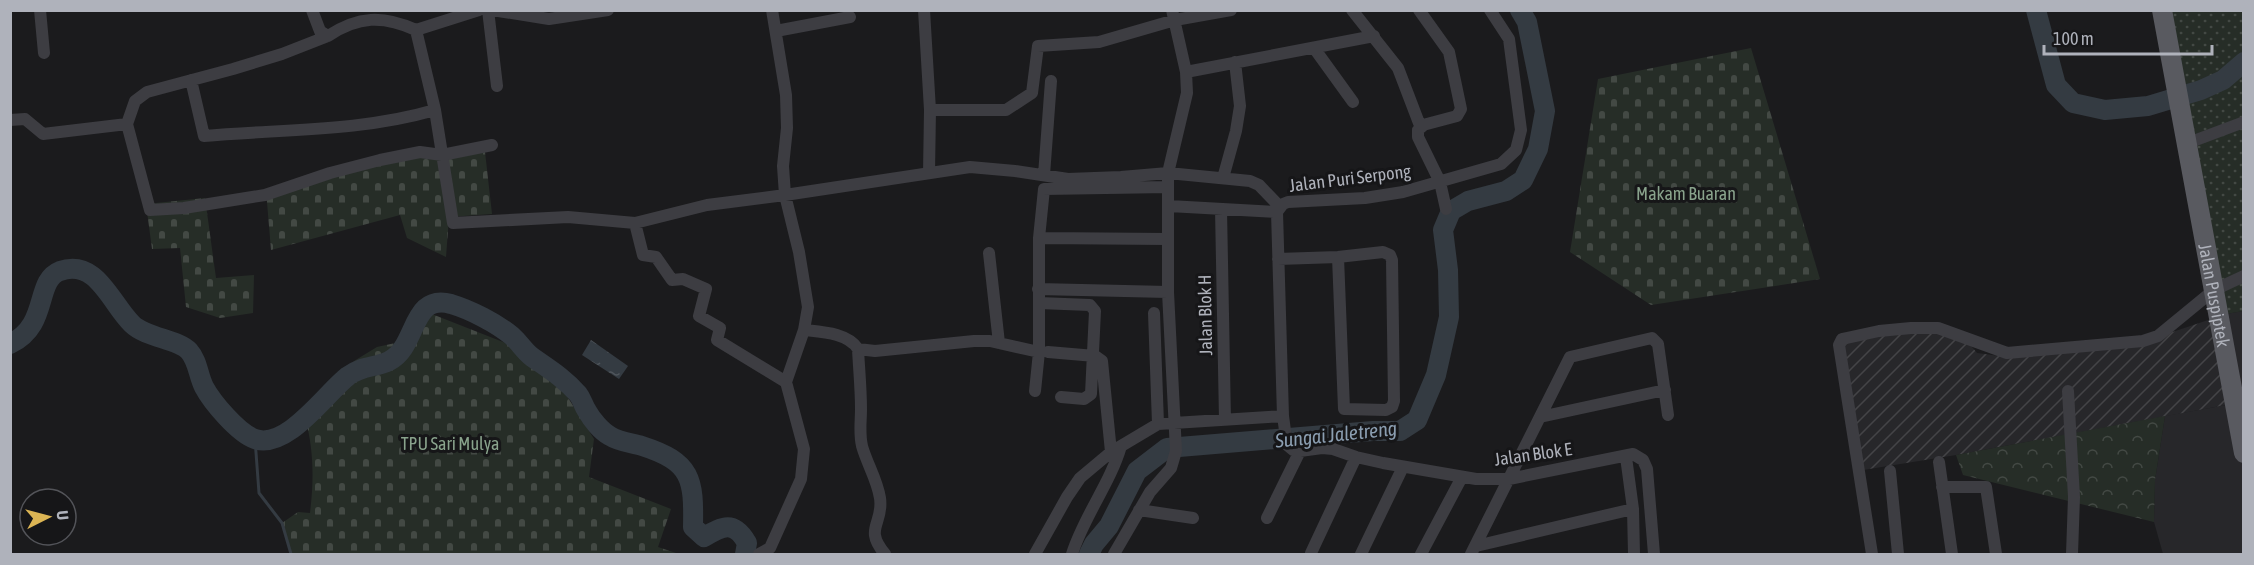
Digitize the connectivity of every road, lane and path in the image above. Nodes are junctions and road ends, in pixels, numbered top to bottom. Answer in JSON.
{"nodes":[{"id":1,"x":40,"y":10,"type":"edge"},
{"id":2,"x":312,"y":10,"type":"edge"},
{"id":3,"x":479,"y":10,"type":"edge"},
{"id":4,"x":490,"y":10,"type":"edge"},
{"id":5,"x":608,"y":10,"type":"edge"},
{"id":6,"x":772,"y":10,"type":"edge"},
{"id":7,"x":924,"y":10,"type":"edge"},
{"id":8,"x":1231,"y":10,"type":"edge"},
{"id":9,"x":1352,"y":10,"type":"edge"},
{"id":10,"x":1419,"y":10,"type":"edge"},
{"id":11,"x":1490,"y":10,"type":"edge"},
{"id":12,"x":2162,"y":10,"type":"edge"},
{"id":13,"x":549,"y":15,"type":"edge"},
{"id":14,"x":1173,"y":15,"type":"edge"},
{"id":15,"x":850,"y":17,"type":"dead end"},
{"id":16,"x":416,"y":30,"type":"junction"},
{"id":17,"x":776,"y":31,"type":"junction"},
{"id":18,"x":328,"y":36,"type":"junction"},
{"id":19,"x":1374,"y":36,"type":"junction"},
{"id":20,"x":1314,"y":48,"type":"junction"},
{"id":21,"x":44,"y":53,"type":"dead end"},
{"id":22,"x":1235,"y":62,"type":"junction"},
{"id":23,"x":1186,"y":72,"type":"junction"},
{"id":24,"x":191,"y":80,"type":"junction"},
{"id":25,"x":1051,"y":81,"type":"dead end"},
{"id":26,"x":497,"y":86,"type":"dead end"},
{"id":27,"x":1353,"y":102,"type":"dead end"},
{"id":28,"x":435,"y":110,"type":"junction"},
{"id":29,"x":930,"y":110,"type":"junction"},
{"id":30,"x":10,"y":120,"type":"edge"},
{"id":31,"x":2244,"y":122,"type":"edge"},
{"id":32,"x":127,"y":124,"type":"junction"},
{"id":33,"x":1424,"y":125,"type":"junction"},
{"id":34,"x":2187,"y":140,"type":"junction"},
{"id":35,"x":492,"y":145,"type":"dead end"},
{"id":36,"x":442,"y":155,"type":"junction"},
{"id":37,"x":1168,"y":172,"type":"junction"},
{"id":38,"x":929,"y":173,"type":"junction"},
{"id":39,"x":1044,"y":175,"type":"junction"},
{"id":40,"x":1223,"y":178,"type":"junction"},
{"id":41,"x":1440,"y":182,"type":"junction"},
{"id":42,"x":1168,"y":187,"type":"junction"},
{"id":43,"x":786,"y":195,"type":"junction"},
{"id":44,"x":1169,"y":206,"type":"junction"},
{"id":45,"x":1221,"y":209,"type":"junction"},
{"id":46,"x":1278,"y":209,"type":"junction"},
{"id":47,"x":1446,"y":209,"type":"dead end"},
{"id":48,"x":635,"y":223,"type":"junction"},
{"id":49,"x":1039,"y":238,"type":"junction"},
{"id":50,"x":1167,"y":238,"type":"junction"},
{"id":51,"x":989,"y":254,"type":"dead end"},
{"id":52,"x":1338,"y":257,"type":"junction"},
{"id":53,"x":1278,"y":259,"type":"junction"},
{"id":54,"x":2244,"y":276,"type":"edge"},
{"id":55,"x":1038,"y":289,"type":"junction"},
{"id":56,"x":2214,"y":290,"type":"junction"},
{"id":57,"x":1168,"y":292,"type":"junction"},
{"id":58,"x":1039,"y":303,"type":"junction"},
{"id":59,"x":1154,"y":313,"type":"dead end"},
{"id":60,"x":804,"y":330,"type":"junction"},
{"id":61,"x":999,"y":344,"type":"junction"},
{"id":62,"x":858,"y":349,"type":"junction"},
{"id":63,"x":1044,"y":352,"type":"junction"},
{"id":64,"x":1095,"y":356,"type":"junction"},
{"id":65,"x":786,"y":382,"type":"junction"},
{"id":66,"x":1665,"y":390,"type":"junction"},
{"id":67,"x":1035,"y":391,"type":"dead end"},
{"id":68,"x":2068,"y":391,"type":"dead end"},
{"id":69,"x":1061,"y":397,"type":"dead end"},
{"id":70,"x":1668,"y":415,"type":"dead end"},
{"id":71,"x":1540,"y":417,"type":"junction"},
{"id":72,"x":1225,"y":420,"type":"junction"},
{"id":73,"x":1283,"y":420,"type":"junction"},
{"id":74,"x":1158,"y":424,"type":"junction"},
{"id":75,"x":1175,"y":427,"type":"junction"},
{"id":76,"x":1116,"y":449,"type":"junction"},
{"id":77,"x":1300,"y":451,"type":"junction"},
{"id":78,"x":2244,"y":453,"type":"edge"},
{"id":79,"x":1356,"y":457,"type":"junction"},
{"id":80,"x":1632,"y":457,"type":"junction"},
{"id":81,"x":1939,"y":462,"type":"dead end"},
{"id":82,"x":1403,"y":467,"type":"junction"},
{"id":83,"x":1890,"y":471,"type":"dead end"},
{"id":84,"x":1462,"y":477,"type":"junction"},
{"id":85,"x":1509,"y":479,"type":"junction"},
{"id":86,"x":1942,"y":487,"type":"junction"},
{"id":87,"x":1633,"y":509,"type":"junction"},
{"id":88,"x":1139,"y":510,"type":"junction"},
{"id":89,"x":1194,"y":518,"type":"dead end"},
{"id":90,"x":1267,"y":518,"type":"dead end"},
{"id":91,"x":1474,"y":550,"type":"edge"},
{"id":92,"x":1311,"y":553,"type":"dead end"},
{"id":93,"x":759,"y":555,"type":"edge"},
{"id":94,"x":885,"y":555,"type":"edge"},
{"id":95,"x":1035,"y":555,"type":"edge"},
{"id":96,"x":1072,"y":555,"type":"edge"},
{"id":97,"x":1114,"y":555,"type":"edge"},
{"id":98,"x":1361,"y":555,"type":"edge"},
{"id":99,"x":1421,"y":555,"type":"edge"},
{"id":100,"x":1634,"y":555,"type":"edge"},
{"id":101,"x":1654,"y":555,"type":"edge"},
{"id":102,"x":1872,"y":555,"type":"edge"},
{"id":103,"x":1898,"y":555,"type":"edge"},
{"id":104,"x":1952,"y":555,"type":"edge"},
{"id":105,"x":1996,"y":555,"type":"edge"},
{"id":106,"x":2072,"y":555,"type":"edge"}],
"edges":[{"from":1,"to":21,"type":"street"},
{"from":2,"to":18,"type":"street"},
{"from":3,"to":16,"type":"street"},
{"from":4,"to":13,"type":"street"},
{"from":4,"to":26,"type":"street"},
{"from":5,"to":13,"type":"street"},
{"from":6,"to":17,"type":"street"},
{"from":7,"to":29,"type":"street"},
{"from":8,"to":14,"type":"street"},
{"from":9,"to":19,"type":"street"},
{"from":10,"to":33,"type":"street"},
{"from":11,"to":41,"type":"street","name":"Jalan Puri Serpong"},
{"from":12,"to":34,"type":"main road","name":"Jalan Puspiptek"},
{"from":14,"to":23,"type":"street"},
{"from":14,"to":29,"type":"street"},
{"from":15,"to":17,"type":"street"},
{"from":16,"to":18,"type":"street"},
{"from":16,"to":28,"type":"street"},
{"from":17,"to":43,"type":"street"},
{"from":18,"to":24,"type":"street"},
{"from":19,"to":20,"type":"street"},
{"from":19,"to":33,"type":"street"},
{"from":20,"to":22,"type":"street"},
{"from":20,"to":27,"type":"street"},
{"from":22,"to":23,"type":"street"},
{"from":22,"to":40,"type":"street"},
{"from":23,"to":37,"type":"street"},
{"from":24,"to":28,"type":"street"},
{"from":24,"to":32,"type":"street"},
{"from":25,"to":39,"type":"street"},
{"from":28,"to":36,"type":"street"},
{"from":29,"to":38,"type":"street"},
{"from":30,"to":32,"type":"street"},
{"from":31,"to":34,"type":"street"},
{"from":32,"to":36,"type":"street"},
{"from":33,"to":41,"type":"street"},
{"from":34,"to":56,"type":"main road","name":"Jalan Puspiptek"},
{"from":35,"to":36,"type":"street"},
{"from":36,"to":48,"type":"street"},
{"from":37,"to":39,"type":"street"},
{"from":37,"to":40,"type":"street"},
{"from":37,"to":42,"type":"street"},
{"from":38,"to":39,"type":"street"},
{"from":38,"to":43,"type":"street"},
{"from":40,"to":46,"type":"street"},
{"from":41,"to":46,"type":"street","name":"Jalan Puri Serpong"},
{"from":41,"to":47,"type":"street"},
{"from":42,"to":44,"type":"street"},
{"from":42,"to":49,"type":"street"},
{"from":43,"to":48,"type":"street"},
{"from":43,"to":60,"type":"street"},
{"from":44,"to":45,"type":"street"},
{"from":44,"to":50,"type":"street"},
{"from":45,"to":46,"type":"street"},
{"from":45,"to":72,"type":"street","name":"Jalan Blok H"},
{"from":46,"to":53,"type":"street","name":"Jalan Puri Serpong"},
{"from":48,"to":65,"type":"street"},
{"from":49,"to":50,"type":"street"},
{"from":49,"to":55,"type":"street"},
{"from":50,"to":57,"type":"street"},
{"from":51,"to":61,"type":"street"},
{"from":52,"to":52,"type":"street"},
{"from":52,"to":53,"type":"street"},
{"from":53,"to":73,"type":"street","name":"Jalan Puri Serpong"},
{"from":54,"to":56,"type":"street"},
{"from":55,"to":57,"type":"street"},
{"from":55,"to":58,"type":"street"},
{"from":56,"to":78,"type":"main road","name":"Jalan Puspiptek"},
{"from":56,"to":102,"type":"street"},
{"from":57,"to":75,"type":"street"},
{"from":58,"to":63,"type":"street"},
{"from":58,"to":64,"type":"street"},
{"from":59,"to":74,"type":"street"},
{"from":60,"to":62,"type":"street"},
{"from":60,"to":65,"type":"street"},
{"from":61,"to":62,"type":"street"},
{"from":61,"to":63,"type":"street"},
{"from":62,"to":94,"type":"street"},
{"from":63,"to":64,"type":"street"},
{"from":63,"to":67,"type":"street"},
{"from":64,"to":69,"type":"street"},
{"from":64,"to":76,"type":"street"},
{"from":65,"to":93,"type":"street"},
{"from":66,"to":70,"type":"street"},
{"from":66,"to":71,"type":"street"},
{"from":66,"to":71,"type":"street"},
{"from":68,"to":106,"type":"street"},
{"from":71,"to":85,"type":"street"},
{"from":72,"to":73,"type":"street"},
{"from":72,"to":75,"type":"street"},
{"from":73,"to":77,"type":"street","name":"Jalan Blok E"},
{"from":74,"to":75,"type":"street"},
{"from":74,"to":76,"type":"street"},
{"from":75,"to":88,"type":"street"},
{"from":76,"to":95,"type":"street"},
{"from":76,"to":96,"type":"street"},
{"from":77,"to":79,"type":"street","name":"Jalan Blok E"},
{"from":77,"to":90,"type":"street"},
{"from":79,"to":82,"type":"street","name":"Jalan Blok E"},
{"from":79,"to":92,"type":"street"},
{"from":80,"to":85,"type":"street","name":"Jalan Blok E"},
{"from":80,"to":87,"type":"street"},
{"from":80,"to":101,"type":"street"},
{"from":81,"to":86,"type":"street"},
{"from":82,"to":84,"type":"street","name":"Jalan Blok E"},
{"from":82,"to":98,"type":"street"},
{"from":83,"to":103,"type":"street"},
{"from":84,"to":85,"type":"street","name":"Jalan Blok E"},
{"from":84,"to":99,"type":"street"},
{"from":85,"to":91,"type":"street"},
{"from":86,"to":104,"type":"street"},
{"from":86,"to":105,"type":"street"},
{"from":87,"to":91,"type":"street"},
{"from":87,"to":100,"type":"street"},
{"from":88,"to":89,"type":"street"},
{"from":88,"to":97,"type":"street"}]}
